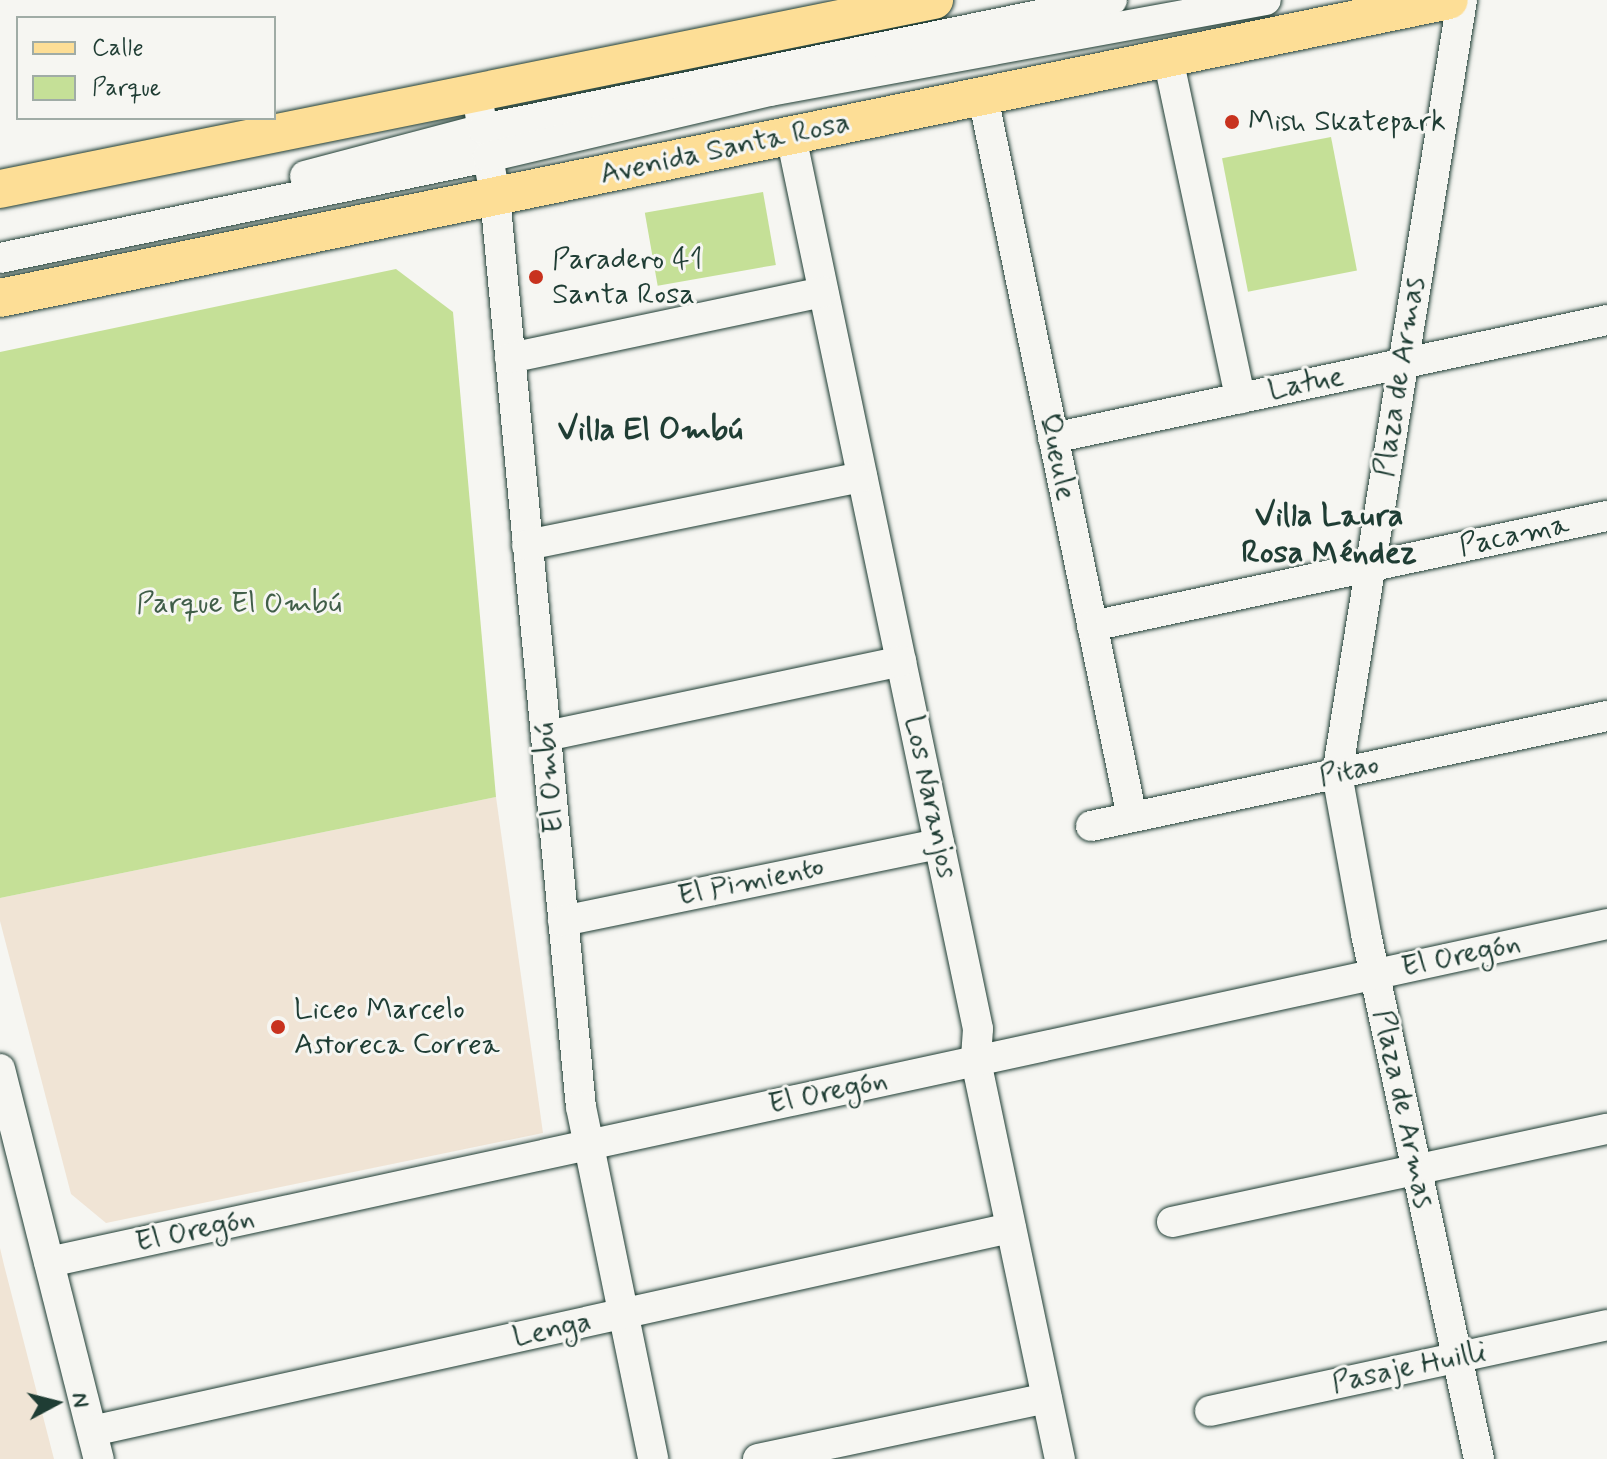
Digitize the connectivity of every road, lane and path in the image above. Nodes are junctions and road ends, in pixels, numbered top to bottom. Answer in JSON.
{"nodes":[{"id":1,"x":934,"y":0,"type":"edge"},
{"id":2,"x":1112,"y":0,"type":"edge"},
{"id":3,"x":1266,"y":0,"type":"edge"},
{"id":4,"x":1449,"y":0,"type":"edge"},
{"id":5,"x":1462,"y":0,"type":"edge"},
{"id":6,"x":1318,"y":27,"type":"junction"},
{"id":7,"x":1031,"y":44,"type":"junction"},
{"id":8,"x":1168,"y":58,"type":"junction"},
{"id":9,"x":476,"y":91,"type":"junction"},
{"id":10,"x":983,"y":97,"type":"junction"},
{"id":11,"x":791,"y":136,"type":"junction"},
{"id":12,"x":485,"y":143,"type":"junction"},
{"id":13,"x":0,"y":189,"type":"edge"},
{"id":14,"x":495,"y":196,"type":"junction"},
{"id":15,"x":0,"y":238,"type":"edge"},
{"id":16,"x":0,"y":258,"type":"edge"},
{"id":17,"x":823,"y":292,"type":"junction"},
{"id":18,"x":0,"y":298,"type":"edge"},
{"id":19,"x":1607,"y":320,"type":"edge"},
{"id":20,"x":510,"y":358,"type":"junction"},
{"id":21,"x":1401,"y":364,"type":"junction"},
{"id":22,"x":1240,"y":398,"type":"junction"},
{"id":23,"x":1053,"y":438,"type":"junction"},
{"id":24,"x":862,"y":477,"type":"junction"},
{"id":25,"x":1607,"y":516,"type":"edge"},
{"id":26,"x":527,"y":545,"type":"junction"},
{"id":27,"x":1369,"y":567,"type":"junction"},
{"id":28,"x":1092,"y":626,"type":"junction"},
{"id":29,"x":901,"y":661,"type":"junction"},
{"id":30,"x":1607,"y":716,"type":"edge"},
{"id":31,"x":546,"y":736,"type":"junction"},
{"id":32,"x":1337,"y":774,"type":"junction"},
{"id":33,"x":1132,"y":817,"type":"junction"},
{"id":34,"x":1091,"y":826,"type":"dead end"},
{"id":35,"x":939,"y":844,"type":"junction"},
{"id":36,"x":563,"y":921,"type":"junction"},
{"id":37,"x":1607,"y":924,"type":"edge"},
{"id":38,"x":1374,"y":975,"type":"junction"},
{"id":39,"x":976,"y":1061,"type":"junction"},
{"id":40,"x":0,"y":1069,"type":"edge"},
{"id":41,"x":1607,"y":1129,"type":"edge"},
{"id":42,"x":586,"y":1145,"type":"junction"},
{"id":43,"x":1416,"y":1170,"type":"junction"},
{"id":44,"x":1172,"y":1222,"type":"dead end"},
{"id":45,"x":1011,"y":1228,"type":"junction"},
{"id":46,"x":49,"y":1262,"type":"junction"},
{"id":47,"x":622,"y":1314,"type":"junction"},
{"id":48,"x":1607,"y":1325,"type":"edge"},
{"id":49,"x":1457,"y":1357,"type":"junction"},
{"id":50,"x":1047,"y":1398,"type":"junction"},
{"id":51,"x":1210,"y":1411,"type":"dead end"},
{"id":52,"x":96,"y":1445,"type":"edge"},
{"id":53,"x":653,"y":1459,"type":"edge"},
{"id":54,"x":758,"y":1459,"type":"edge"},
{"id":55,"x":1060,"y":1459,"type":"edge"},
{"id":56,"x":1479,"y":1459,"type":"edge"}],
"edges":[{"from":1,"to":9,"type":"main road"},
{"from":2,"to":12,"type":"street"},
{"from":3,"to":7,"type":"street"},
{"from":4,"to":6,"type":"main road","name":"Avenida Santa Rosa"},
{"from":5,"to":21,"type":"street","name":"Plaza de Armas"},
{"from":6,"to":7,"type":"street"},
{"from":6,"to":8,"type":"main road","name":"Avenida Santa Rosa"},
{"from":7,"to":12,"type":"street"},
{"from":8,"to":10,"type":"main road","name":"Avenida Santa Rosa"},
{"from":8,"to":22,"type":"street"},
{"from":9,"to":12,"type":"street","name":"El Ombú"},
{"from":9,"to":13,"type":"main road"},
{"from":10,"to":11,"type":"main road","name":"Avenida Santa Rosa"},
{"from":10,"to":23,"type":"street","name":"Queule"},
{"from":11,"to":14,"type":"main road","name":"Avenida Santa Rosa"},
{"from":11,"to":17,"type":"street","name":"Los Naranjos"},
{"from":12,"to":14,"type":"street","name":"El Ombú"},
{"from":12,"to":15,"type":"street"},
{"from":12,"to":16,"type":"street"},
{"from":14,"to":18,"type":"main road","name":"Avenida Santa Rosa"},
{"from":14,"to":20,"type":"street","name":"El Ombú"},
{"from":17,"to":20,"type":"street"},
{"from":17,"to":24,"type":"street","name":"Los Naranjos"},
{"from":19,"to":21,"type":"street","name":"Latue"},
{"from":20,"to":26,"type":"street","name":"El Ombú"},
{"from":21,"to":22,"type":"street","name":"Latue"},
{"from":21,"to":27,"type":"street","name":"Plaza de Armas"},
{"from":22,"to":23,"type":"street","name":"Latue"},
{"from":23,"to":28,"type":"street","name":"Queule"},
{"from":24,"to":26,"type":"street"},
{"from":24,"to":29,"type":"street","name":"Los Naranjos"},
{"from":25,"to":27,"type":"street","name":"Pacama"},
{"from":26,"to":31,"type":"street","name":"El Ombú"},
{"from":27,"to":28,"type":"street","name":"Pacama"},
{"from":27,"to":32,"type":"street","name":"Plaza de Armas"},
{"from":28,"to":33,"type":"street","name":"Queule"},
{"from":29,"to":31,"type":"street"},
{"from":29,"to":35,"type":"street","name":"Los Naranjos"},
{"from":30,"to":32,"type":"street","name":"Pitao"},
{"from":31,"to":36,"type":"street","name":"El Ombú"},
{"from":32,"to":33,"type":"street","name":"Pitao"},
{"from":32,"to":38,"type":"street","name":"Plaza de Armas"},
{"from":33,"to":34,"type":"street","name":"Pitao"},
{"from":35,"to":36,"type":"street","name":"El Pimiento"},
{"from":35,"to":39,"type":"street","name":"Los Naranjos"},
{"from":36,"to":42,"type":"street","name":"El Ombú"},
{"from":37,"to":38,"type":"street","name":"El Oregón"},
{"from":38,"to":39,"type":"street","name":"El Oregón"},
{"from":38,"to":43,"type":"street","name":"Plaza de Armas"},
{"from":39,"to":42,"type":"street","name":"El Oregón"},
{"from":39,"to":45,"type":"street","name":"Los Naranjos"},
{"from":40,"to":46,"type":"street"},
{"from":41,"to":43,"type":"street"},
{"from":42,"to":46,"type":"street","name":"El Oregón"},
{"from":42,"to":47,"type":"street","name":"El Ombú"},
{"from":43,"to":44,"type":"street"},
{"from":43,"to":49,"type":"street","name":"Plaza de Armas"},
{"from":45,"to":47,"type":"street","name":"Lenga"},
{"from":45,"to":50,"type":"street","name":"Los Naranjos"},
{"from":46,"to":52,"type":"street"},
{"from":47,"to":52,"type":"street","name":"Lenga"},
{"from":47,"to":53,"type":"street","name":"El Ombú"},
{"from":48,"to":49,"type":"street","name":"Pasaje Huilli"},
{"from":49,"to":51,"type":"street","name":"Pasaje Huilli"},
{"from":49,"to":56,"type":"street","name":"Plaza de Armas"},
{"from":50,"to":54,"type":"street"},
{"from":50,"to":55,"type":"street","name":"Los Naranjos"}]}
